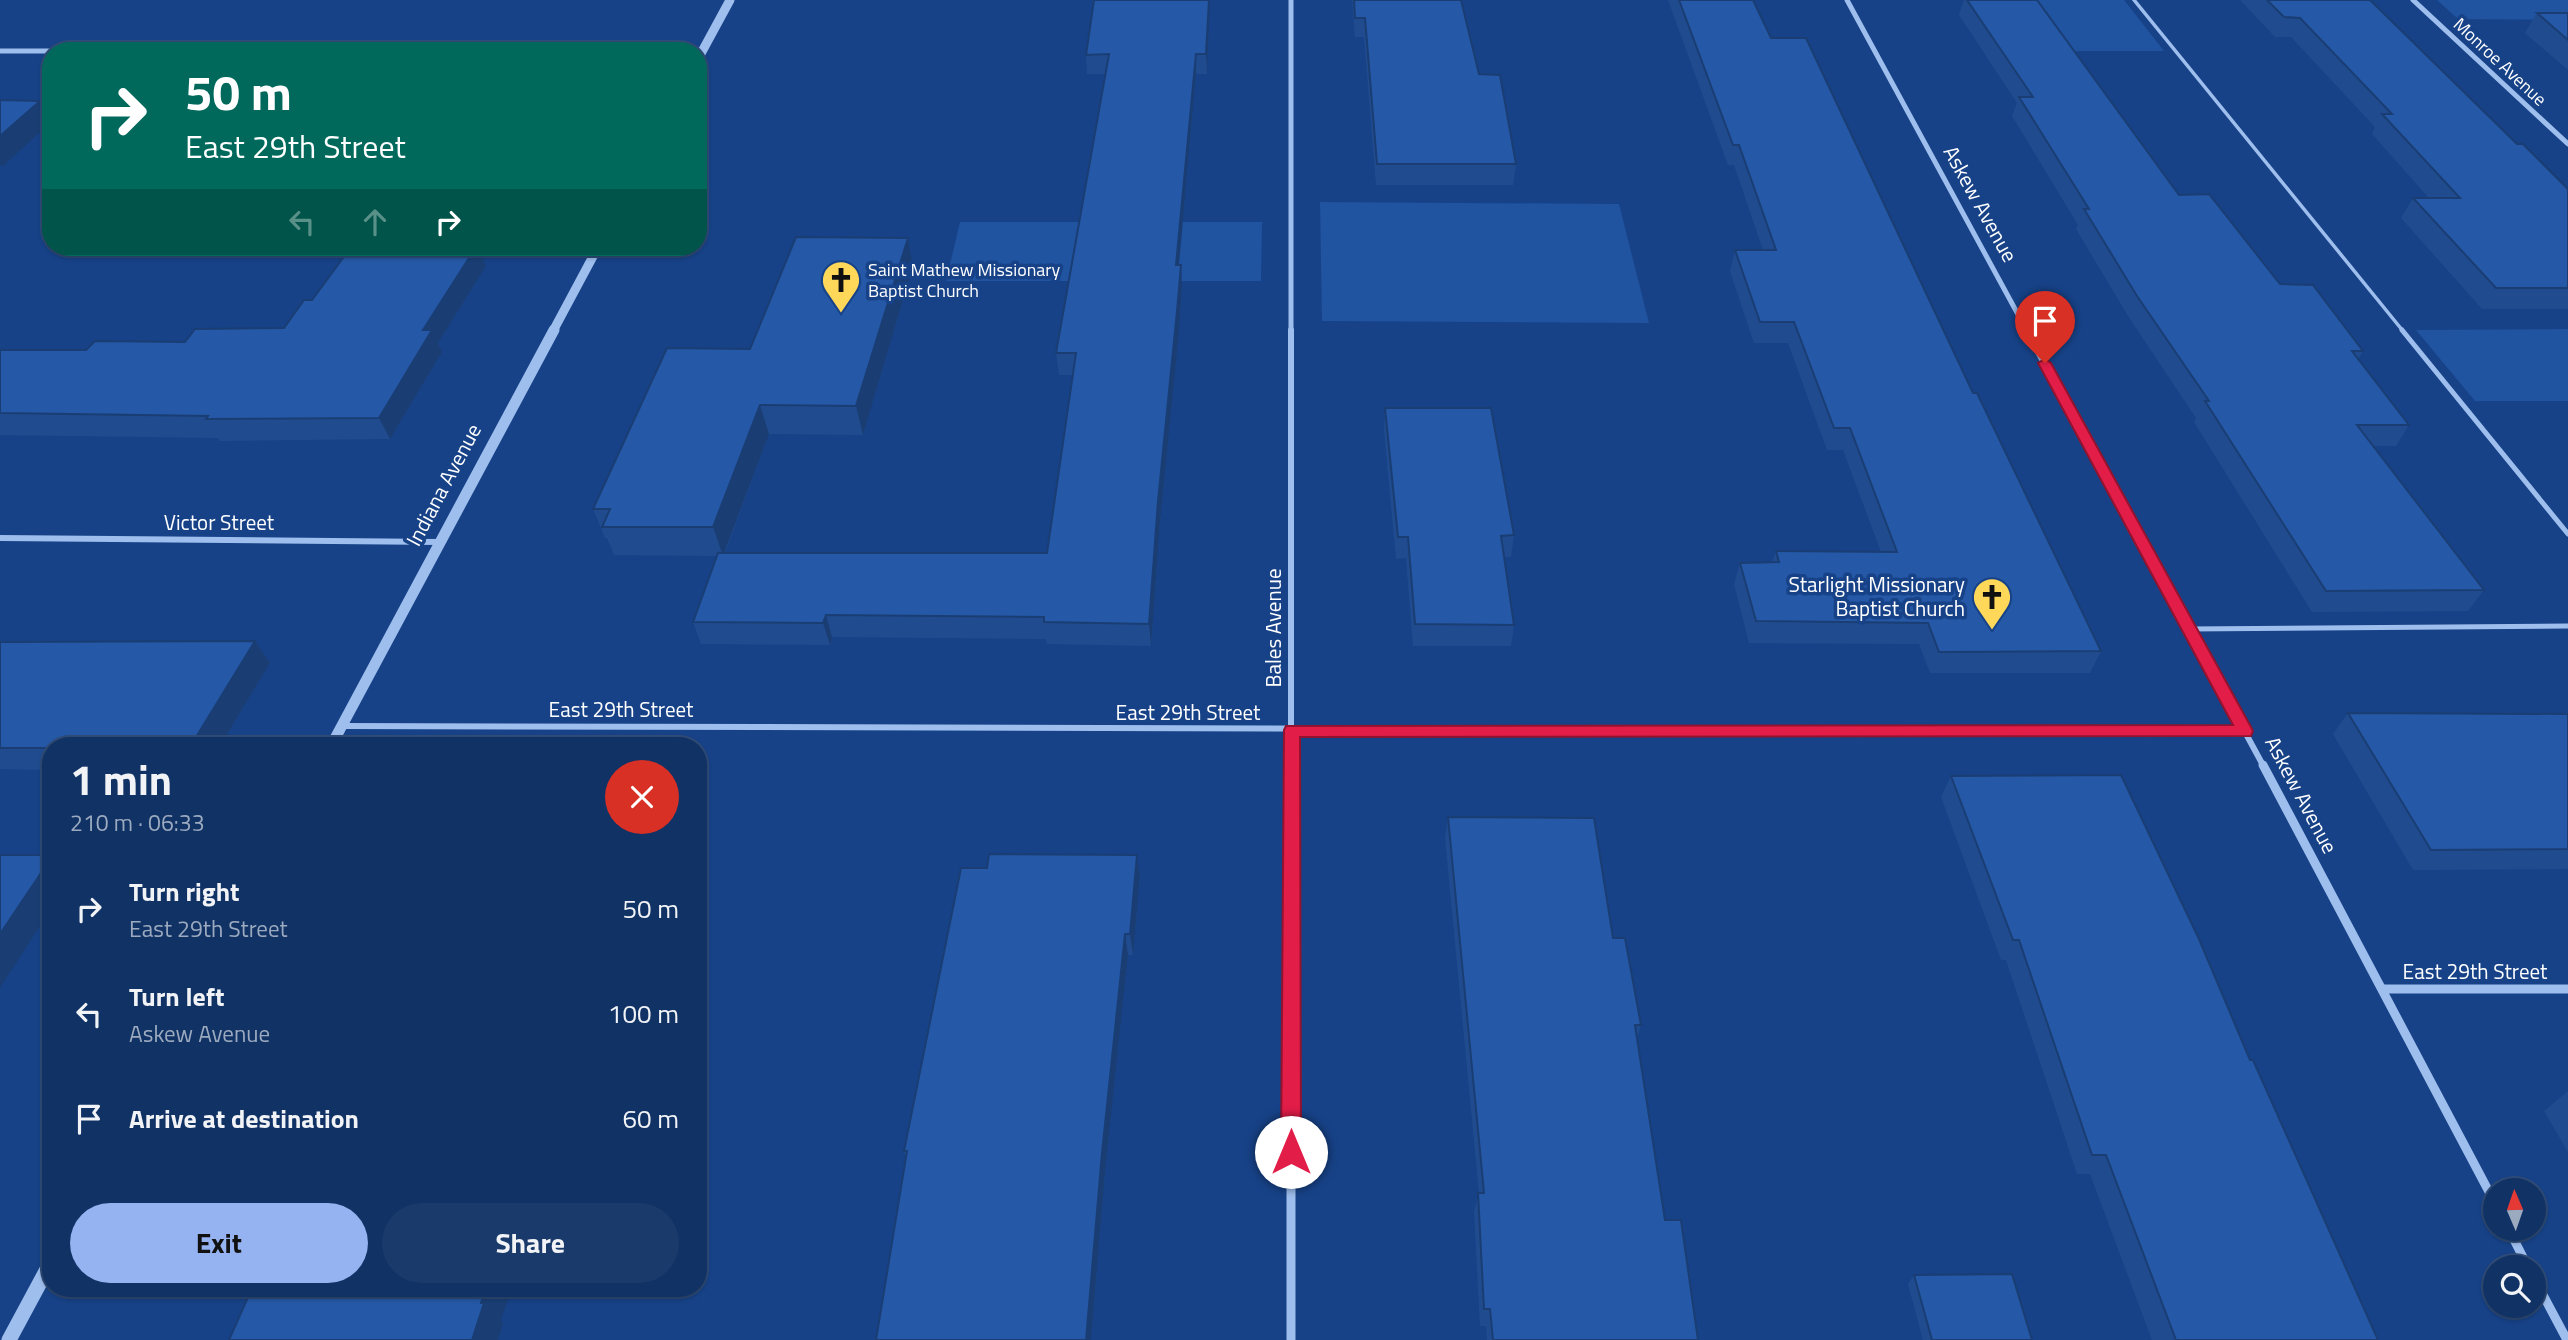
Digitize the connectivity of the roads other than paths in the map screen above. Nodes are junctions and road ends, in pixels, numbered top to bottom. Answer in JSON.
{"nodes":[{"id":1,"x":730,"y":0,"type":"edge"},
{"id":2,"x":1291,"y":0,"type":"edge"},
{"id":3,"x":1847,"y":0,"type":"edge"},
{"id":4,"x":2134,"y":0,"type":"edge"},
{"id":5,"x":2413,"y":0,"type":"edge"},
{"id":6,"x":707,"y":42,"type":"edge"},
{"id":7,"x":0,"y":51,"type":"edge"},
{"id":8,"x":42,"y":51,"type":"edge"},
{"id":9,"x":2568,"y":144,"type":"edge"},
{"id":10,"x":593,"y":256,"type":"edge"},
{"id":11,"x":2568,"y":534,"type":"edge"},
{"id":12,"x":0,"y":538,"type":"edge"},
{"id":13,"x":439,"y":542,"type":"junction"},
{"id":14,"x":2568,"y":626,"type":"edge"},
{"id":15,"x":2189,"y":629,"type":"junction"},
{"id":16,"x":342,"y":726,"type":"junction"},
{"id":17,"x":1292,"y":730,"type":"junction"},
{"id":18,"x":2245,"y":731,"type":"junction"},
{"id":19,"x":336,"y":737,"type":"edge"},
{"id":20,"x":2382,"y":989,"type":"junction"},
{"id":21,"x":2568,"y":989,"type":"edge"},
{"id":22,"x":2483,"y":1180,"type":"edge"},
{"id":23,"x":42,"y":1279,"type":"edge"},
{"id":24,"x":2546,"y":1301,"type":"edge"},
{"id":25,"x":9,"y":1340,"type":"edge"},
{"id":26,"x":1291,"y":1340,"type":"edge"},
{"id":27,"x":2567,"y":1340,"type":"edge"}],
"edges":[{"from":1,"to":6,"type":"street"},
{"from":2,"to":17,"type":"street","name":"Bales Avenue"},
{"from":3,"to":15,"type":"street","name":"Askew Avenue"},
{"from":4,"to":11,"type":"lane"},
{"from":5,"to":9,"type":"street","name":"Monroe Avenue"},
{"from":7,"to":8,"type":"street"},
{"from":10,"to":13,"type":"street","name":"Indiana Avenue"},
{"from":12,"to":13,"type":"street","name":"Victor Street"},
{"from":13,"to":16,"type":"street","name":"Indiana Avenue"},
{"from":14,"to":15,"type":"lane"},
{"from":15,"to":18,"type":"street","name":"Askew Avenue"},
{"from":16,"to":17,"type":"street","name":"East 29th Street"},
{"from":16,"to":19,"type":"street","name":"Indiana Avenue"},
{"from":17,"to":18,"type":"street","name":"East 29th Street"},
{"from":17,"to":26,"type":"street","name":"Bales Avenue"},
{"from":18,"to":20,"type":"street","name":"Askew Avenue"},
{"from":20,"to":21,"type":"street","name":"East 29th Street"},
{"from":20,"to":22,"type":"street","name":"Askew Avenue"},
{"from":23,"to":25,"type":"street"},
{"from":24,"to":27,"type":"street"}]}
